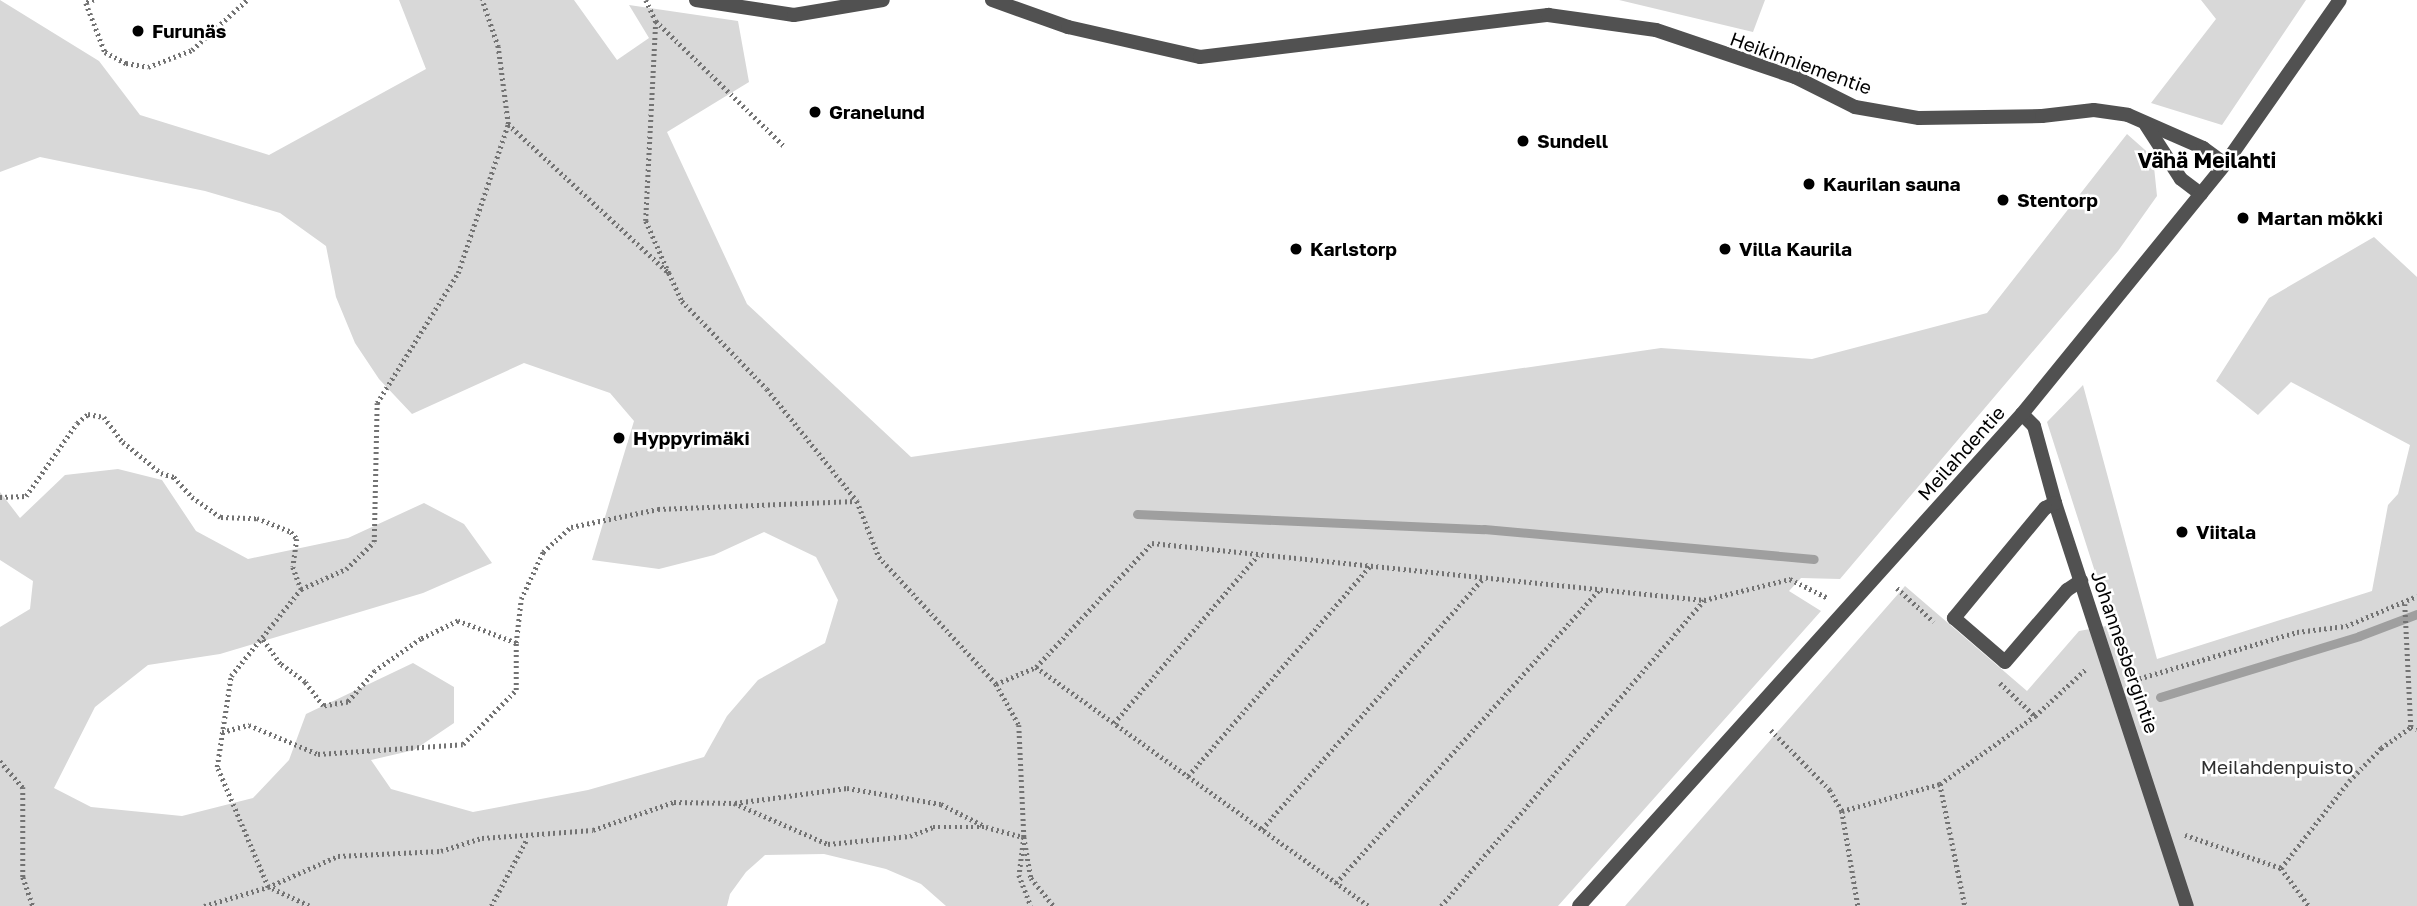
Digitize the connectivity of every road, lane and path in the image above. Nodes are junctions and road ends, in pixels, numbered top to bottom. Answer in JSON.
{"nodes":[{"id":1,"x":94,"y":0,"type":"edge"},
{"id":2,"x":482,"y":0,"type":"edge"},
{"id":3,"x":646,"y":0,"type":"edge"},
{"id":4,"x":696,"y":0,"type":"edge"},
{"id":5,"x":883,"y":0,"type":"edge"},
{"id":6,"x":992,"y":0,"type":"edge"},
{"id":7,"x":2340,"y":0,"type":"edge"},
{"id":8,"x":245,"y":1,"type":"edge"},
{"id":9,"x":656,"y":21,"type":"junction"},
{"id":10,"x":508,"y":124,"type":"junction"},
{"id":11,"x":2146,"y":125,"type":"junction"},
{"id":12,"x":783,"y":146,"type":"dead end"},
{"id":13,"x":2225,"y":164,"type":"junction"},
{"id":14,"x":2201,"y":194,"type":"junction"},
{"id":15,"x":669,"y":273,"type":"junction"},
{"id":16,"x":2022,"y":414,"type":"junction"},
{"id":17,"x":0,"y":497,"type":"edge"},
{"id":18,"x":857,"y":501,"type":"junction"},
{"id":19,"x":2055,"y":503,"type":"junction"},
{"id":20,"x":1258,"y":554,"type":"junction"},
{"id":21,"x":1371,"y":565,"type":"junction"},
{"id":22,"x":1483,"y":577,"type":"junction"},
{"id":23,"x":2081,"y":581,"type":"junction"},
{"id":24,"x":301,"y":589,"type":"junction"},
{"id":25,"x":1599,"y":589,"type":"junction"},
{"id":26,"x":2417,"y":596,"type":"edge"},
{"id":27,"x":1829,"y":599,"type":"dead end"},
{"id":28,"x":1704,"y":600,"type":"junction"},
{"id":29,"x":2404,"y":604,"type":"junction"},
{"id":30,"x":262,"y":638,"type":"junction"},
{"id":31,"x":516,"y":643,"type":"junction"},
{"id":32,"x":2105,"y":649,"type":"junction"},
{"id":33,"x":1036,"y":667,"type":"junction"},
{"id":34,"x":996,"y":684,"type":"junction"},
{"id":35,"x":2116,"y":686,"type":"junction"},
{"id":36,"x":1114,"y":723,"type":"junction"},
{"id":37,"x":2414,"y":728,"type":"edge"},
{"id":38,"x":1771,"y":730,"type":"dead end"},
{"id":39,"x":222,"y":732,"type":"junction"},
{"id":40,"x":0,"y":761,"type":"edge"},
{"id":41,"x":1188,"y":776,"type":"junction"},
{"id":42,"x":1940,"y":784,"type":"junction"},
{"id":43,"x":734,"y":803,"type":"junction"},
{"id":44,"x":1842,"y":811,"type":"junction"},
{"id":45,"x":986,"y":827,"type":"junction"},
{"id":46,"x":2165,"y":828,"type":"junction"},
{"id":47,"x":1262,"y":829,"type":"junction"},
{"id":48,"x":1024,"y":837,"type":"junction"},
{"id":49,"x":527,"y":838,"type":"junction"},
{"id":50,"x":2281,"y":868,"type":"junction"},
{"id":51,"x":1336,"y":883,"type":"junction"},
{"id":52,"x":268,"y":887,"type":"junction"},
{"id":53,"x":33,"y":906,"type":"edge"},
{"id":54,"x":204,"y":906,"type":"edge"},
{"id":55,"x":309,"y":906,"type":"edge"},
{"id":56,"x":491,"y":906,"type":"edge"},
{"id":57,"x":1031,"y":906,"type":"edge"},
{"id":58,"x":1054,"y":906,"type":"edge"},
{"id":59,"x":1368,"y":906,"type":"edge"},
{"id":60,"x":1441,"y":906,"type":"edge"},
{"id":61,"x":1579,"y":906,"type":"edge"},
{"id":62,"x":1858,"y":906,"type":"edge"},
{"id":63,"x":1965,"y":906,"type":"edge"},
{"id":64,"x":2187,"y":906,"type":"edge"},
{"id":65,"x":2309,"y":906,"type":"edge"}],
"edges":[{"from":1,"to":8,"type":"path"},
{"from":2,"to":10,"type":"path"},
{"from":3,"to":9,"type":"path"},
{"from":4,"to":5,"type":"street"},
{"from":6,"to":11,"type":"street","name":"Heikinniementie"},
{"from":7,"to":13,"type":"street","name":"Meilahdentie"},
{"from":9,"to":12,"type":"path"},
{"from":9,"to":15,"type":"path"},
{"from":10,"to":15,"type":"path"},
{"from":10,"to":24,"type":"path"},
{"from":11,"to":13,"type":"street","name":"Heikinniementie"},
{"from":11,"to":14,"type":"street"},
{"from":13,"to":14,"type":"street","name":"Meilahdentie"},
{"from":14,"to":16,"type":"street","name":"Meilahdentie"},
{"from":15,"to":18,"type":"path"},
{"from":16,"to":19,"type":"street","name":"Johannesbergintie"},
{"from":16,"to":61,"type":"street","name":"Meilahdentie"},
{"from":17,"to":24,"type":"path"},
{"from":18,"to":31,"type":"path"},
{"from":18,"to":34,"type":"path"},
{"from":19,"to":23,"type":"street","name":"Johannesbergintie"},
{"from":19,"to":23,"type":"street"},
{"from":20,"to":21,"type":"path"},
{"from":20,"to":33,"type":"path"},
{"from":20,"to":36,"type":"path"},
{"from":21,"to":22,"type":"path"},
{"from":21,"to":41,"type":"path"},
{"from":22,"to":25,"type":"path"},
{"from":22,"to":47,"type":"path"},
{"from":23,"to":32,"type":"street","name":"Johannesbergintie"},
{"from":24,"to":30,"type":"path"},
{"from":25,"to":28,"type":"path"},
{"from":25,"to":51,"type":"path"},
{"from":26,"to":29,"type":"path"},
{"from":27,"to":28,"type":"path"},
{"from":28,"to":60,"type":"path"},
{"from":29,"to":35,"type":"path"},
{"from":29,"to":37,"type":"path"},
{"from":30,"to":31,"type":"path"},
{"from":30,"to":39,"type":"path"},
{"from":31,"to":39,"type":"path"},
{"from":32,"to":35,"type":"street","name":"Johannesbergintie"},
{"from":32,"to":42,"type":"path"},
{"from":33,"to":34,"type":"path"},
{"from":33,"to":36,"type":"path"},
{"from":34,"to":48,"type":"path"},
{"from":35,"to":46,"type":"street","name":"Johannesbergintie"},
{"from":36,"to":41,"type":"path"},
{"from":37,"to":50,"type":"path"},
{"from":38,"to":44,"type":"path"},
{"from":39,"to":52,"type":"path"},
{"from":40,"to":53,"type":"path"},
{"from":41,"to":47,"type":"path"},
{"from":42,"to":44,"type":"path"},
{"from":42,"to":63,"type":"path"},
{"from":43,"to":45,"type":"path"},
{"from":43,"to":45,"type":"path"},
{"from":43,"to":49,"type":"path"},
{"from":44,"to":62,"type":"path"},
{"from":45,"to":48,"type":"path"},
{"from":46,"to":50,"type":"path"},
{"from":46,"to":64,"type":"street","name":"Johannesbergintie"},
{"from":47,"to":51,"type":"path"},
{"from":48,"to":57,"type":"path"},
{"from":48,"to":58,"type":"path"},
{"from":49,"to":52,"type":"path"},
{"from":49,"to":56,"type":"path"},
{"from":50,"to":65,"type":"path"},
{"from":51,"to":59,"type":"path"},
{"from":52,"to":54,"type":"path"},
{"from":52,"to":55,"type":"path"}]}
